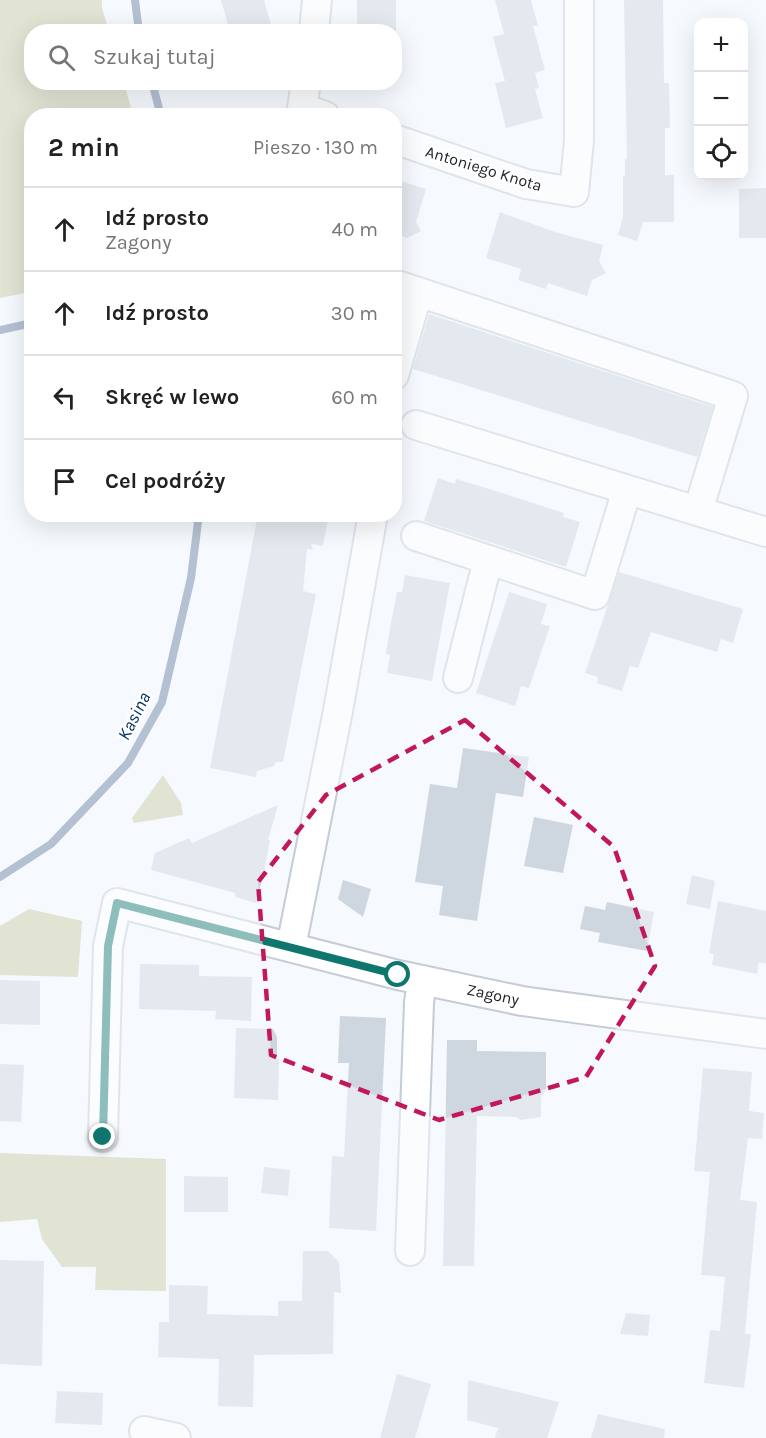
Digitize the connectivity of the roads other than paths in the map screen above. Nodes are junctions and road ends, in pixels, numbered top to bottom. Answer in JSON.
{"nodes":[{"id":1,"x":317,"y":0,"type":"edge"},
{"id":2,"x":579,"y":0,"type":"edge"},
{"id":3,"x":315,"y":24,"type":"edge"},
{"id":4,"x":305,"y":90,"type":"edge"},
{"id":5,"x":302,"y":108,"type":"edge"},
{"id":6,"x":402,"y":142,"type":"edge"},
{"id":7,"x":406,"y":288,"type":"edge"},
{"id":8,"x":402,"y":317,"type":"edge"},
{"id":9,"x":416,"y":425,"type":"dead end"},
{"id":10,"x":627,"y":490,"type":"junction"},
{"id":11,"x":701,"y":501,"type":"junction"},
{"id":12,"x":372,"y":522,"type":"edge"},
{"id":13,"x":766,"y":532,"type":"edge"},
{"id":14,"x":416,"y":536,"type":"dead end"},
{"id":15,"x":488,"y":560,"type":"junction"},
{"id":16,"x":458,"y":678,"type":"dead end"},
{"id":17,"x":291,"y":947,"type":"junction"},
{"id":18,"x":422,"y":980,"type":"junction"},
{"id":19,"x":766,"y":1034,"type":"edge"},
{"id":20,"x":103,"y":1137,"type":"dead end"},
{"id":21,"x":410,"y":1251,"type":"dead end"},
{"id":22,"x":144,"y":1431,"type":"dead end"},
{"id":23,"x":176,"y":1438,"type":"edge"}],
"edges":[{"from":1,"to":3,"type":"street"},
{"from":2,"to":6,"type":"street","name":"Antoniego Knota"},
{"from":4,"to":5,"type":"street"},
{"from":7,"to":8,"type":"street"},
{"from":7,"to":11,"type":"street"},
{"from":9,"to":10,"type":"street"},
{"from":10,"to":11,"type":"street"},
{"from":10,"to":15,"type":"street"},
{"from":11,"to":13,"type":"street"},
{"from":12,"to":17,"type":"street"},
{"from":14,"to":15,"type":"street"},
{"from":15,"to":16,"type":"street"},
{"from":17,"to":18,"type":"street","name":"Zagony"},
{"from":17,"to":20,"type":"street","name":"Zagony"},
{"from":18,"to":19,"type":"street","name":"Zagony"},
{"from":18,"to":21,"type":"street"},
{"from":22,"to":23,"type":"street"}]}
